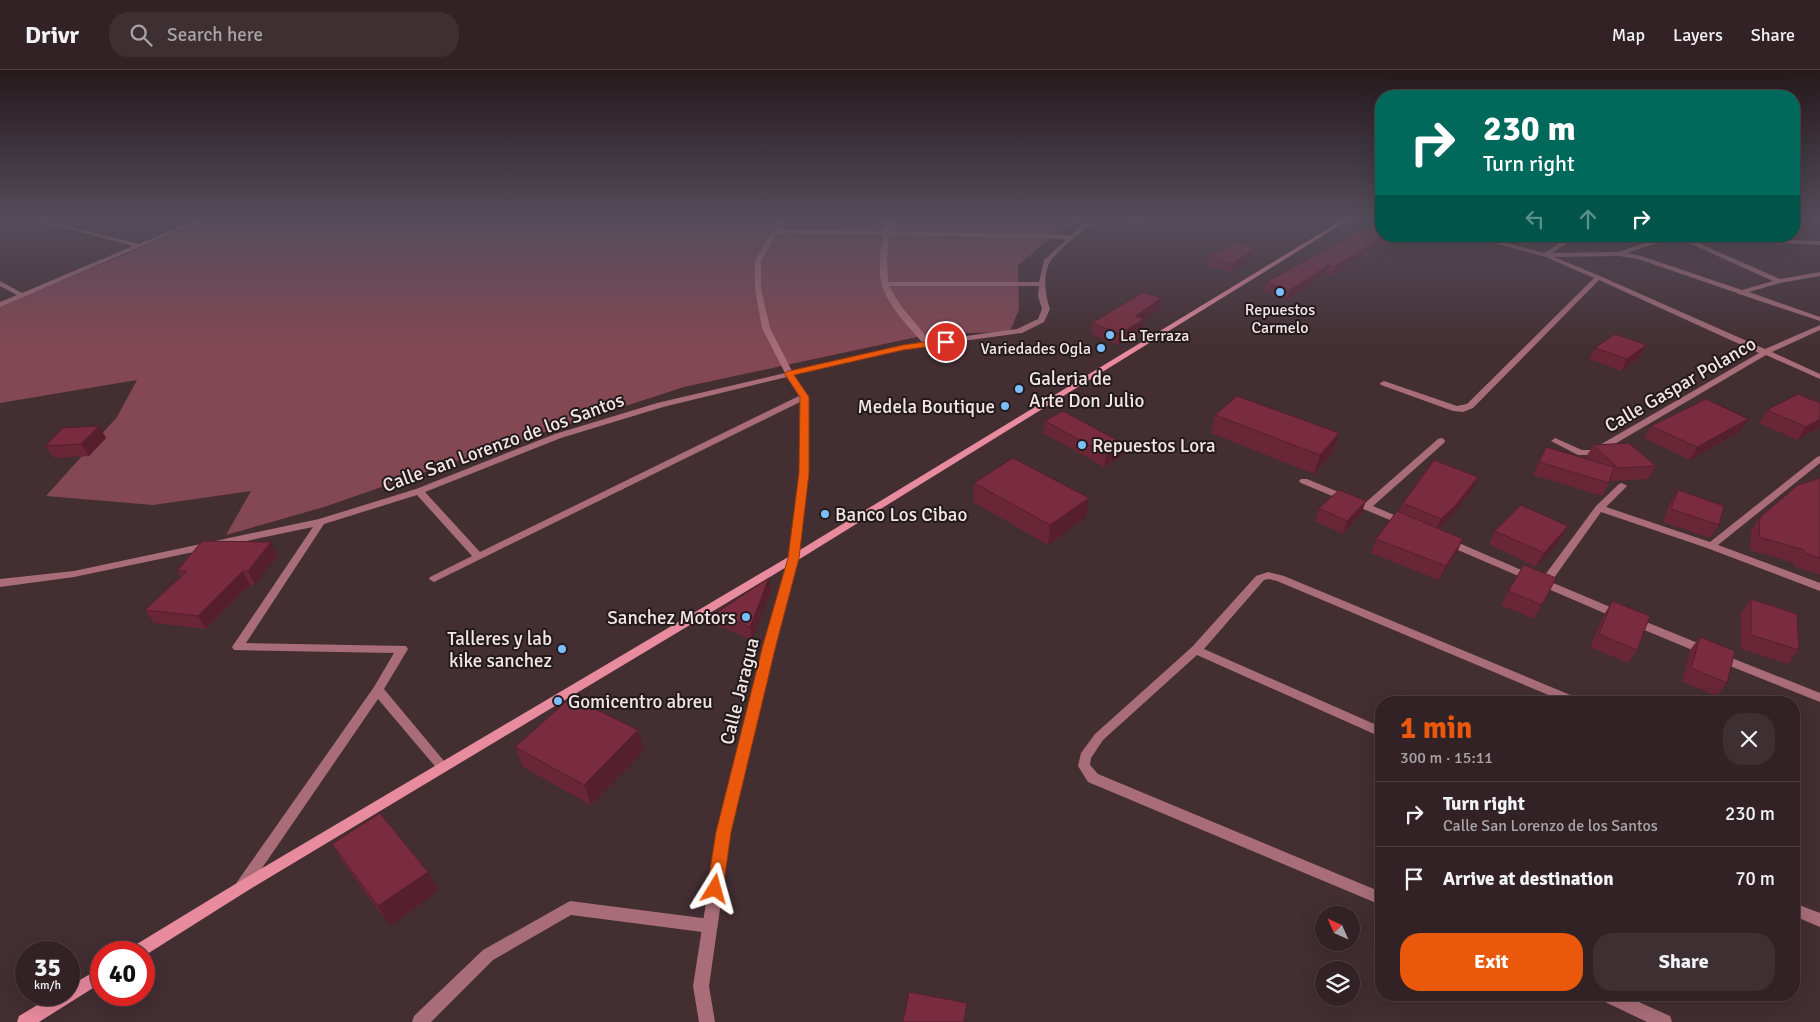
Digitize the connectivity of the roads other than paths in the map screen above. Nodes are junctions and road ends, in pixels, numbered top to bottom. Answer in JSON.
{"nodes":[{"id":1,"x":95,"y":263,"type":"edge"},
{"id":2,"x":758,"y":263,"type":"edge"},
{"id":3,"x":885,"y":263,"type":"edge"},
{"id":4,"x":1046,"y":263,"type":"edge"},
{"id":5,"x":1273,"y":263,"type":"edge"},
{"id":6,"x":1565,"y":263,"type":"edge"},
{"id":7,"x":1655,"y":263,"type":"edge"},
{"id":8,"x":1741,"y":263,"type":"edge"},
{"id":9,"x":1820,"y":274,"type":"edge"},
{"id":10,"x":1598,"y":277,"type":"junction"},
{"id":11,"x":1779,"y":280,"type":"junction"},
{"id":12,"x":0,"y":284,"type":"edge"},
{"id":13,"x":885,"y":284,"type":"junction"},
{"id":14,"x":1042,"y":284,"type":"junction"},
{"id":15,"x":1740,"y":293,"type":"junction"},
{"id":16,"x":21,"y":296,"type":"junction"},
{"id":17,"x":0,"y":305,"type":"edge"},
{"id":18,"x":1820,"y":319,"type":"edge"},
{"id":19,"x":1820,"y":327,"type":"edge"},
{"id":20,"x":928,"y":344,"type":"junction"},
{"id":21,"x":1766,"y":352,"type":"junction"},
{"id":22,"x":789,"y":373,"type":"junction"},
{"id":23,"x":1820,"y":377,"type":"edge"},
{"id":24,"x":1384,"y":383,"type":"dead end"},
{"id":25,"x":804,"y":397,"type":"junction"},
{"id":26,"x":1441,"y":441,"type":"dead end"},
{"id":27,"x":1555,"y":441,"type":"dead end"},
{"id":28,"x":1820,"y":459,"type":"edge"},
{"id":29,"x":1304,"y":480,"type":"dead end"},
{"id":30,"x":1622,"y":486,"type":"dead end"},
{"id":31,"x":419,"y":491,"type":"junction"},
{"id":32,"x":1367,"y":506,"type":"junction"},
{"id":33,"x":1599,"y":508,"type":"junction"},
{"id":34,"x":321,"y":522,"type":"junction"},
{"id":35,"x":1411,"y":526,"type":"edge"},
{"id":36,"x":1438,"y":538,"type":"edge"},
{"id":37,"x":1712,"y":546,"type":"junction"},
{"id":38,"x":478,"y":557,"type":"junction"},
{"id":39,"x":794,"y":558,"type":"junction"},
{"id":40,"x":434,"y":579,"type":"dead end"},
{"id":41,"x":0,"y":583,"type":"edge"},
{"id":42,"x":1544,"y":584,"type":"junction"},
{"id":43,"x":1820,"y":587,"type":"edge"},
{"id":44,"x":1196,"y":650,"type":"junction"},
{"id":45,"x":378,"y":690,"type":"junction"},
{"id":46,"x":1560,"y":696,"type":"edge"},
{"id":47,"x":1820,"y":698,"type":"edge"},
{"id":48,"x":1375,"y":729,"type":"edge"},
{"id":49,"x":443,"y":766,"type":"junction"},
{"id":50,"x":242,"y":887,"type":"junction"},
{"id":51,"x":1375,"y":896,"type":"edge"},
{"id":52,"x":1800,"y":912,"type":"edge"},
{"id":53,"x":1820,"y":920,"type":"edge"},
{"id":54,"x":710,"y":926,"type":"junction"},
{"id":55,"x":155,"y":941,"type":"edge"},
{"id":56,"x":1619,"y":1001,"type":"edge"},
{"id":57,"x":51,"y":1006,"type":"edge"},
{"id":58,"x":25,"y":1022,"type":"edge"},
{"id":59,"x":420,"y":1022,"type":"edge"},
{"id":60,"x":707,"y":1022,"type":"edge"},
{"id":61,"x":1664,"y":1022,"type":"edge"}],
"edges":[{"from":1,"to":16,"type":"street"},
{"from":2,"to":22,"type":"street"},
{"from":3,"to":13,"type":"street"},
{"from":4,"to":14,"type":"street","name":"Calle San Lorenzo de los Santos"},
{"from":5,"to":39,"type":"main road"},
{"from":6,"to":10,"type":"street"},
{"from":7,"to":15,"type":"street"},
{"from":8,"to":11,"type":"street"},
{"from":9,"to":11,"type":"street"},
{"from":10,"to":21,"type":"street"},
{"from":10,"to":24,"type":"street"},
{"from":11,"to":15,"type":"street"},
{"from":12,"to":16,"type":"street"},
{"from":13,"to":14,"type":"street"},
{"from":13,"to":20,"type":"street"},
{"from":14,"to":20,"type":"street","name":"Calle San Lorenzo de los Santos"},
{"from":15,"to":18,"type":"street"},
{"from":16,"to":17,"type":"street"},
{"from":19,"to":21,"type":"street","name":"Calle Gaspar Polanco"},
{"from":20,"to":22,"type":"street","name":"Calle San Lorenzo de los Santos"},
{"from":21,"to":23,"type":"street"},
{"from":21,"to":27,"type":"street","name":"Calle Gaspar Polanco"},
{"from":22,"to":25,"type":"street"},
{"from":22,"to":31,"type":"street","name":"Calle San Lorenzo de los Santos"},
{"from":25,"to":38,"type":"street"},
{"from":25,"to":39,"type":"street","name":"Calle Jaragua"},
{"from":26,"to":32,"type":"street"},
{"from":28,"to":37,"type":"street"},
{"from":29,"to":32,"type":"street"},
{"from":30,"to":33,"type":"street"},
{"from":31,"to":34,"type":"street","name":"Calle San Lorenzo de los Santos"},
{"from":31,"to":38,"type":"street"},
{"from":32,"to":35,"type":"street"},
{"from":33,"to":37,"type":"street"},
{"from":33,"to":42,"type":"street"},
{"from":34,"to":41,"type":"street","name":"Calle San Lorenzo de los Santos"},
{"from":34,"to":45,"type":"street"},
{"from":36,"to":42,"type":"street"},
{"from":37,"to":43,"type":"street"},
{"from":38,"to":40,"type":"street"},
{"from":39,"to":49,"type":"main road"},
{"from":39,"to":54,"type":"street","name":"Calle Jaragua"},
{"from":42,"to":47,"type":"street"},
{"from":44,"to":46,"type":"street"},
{"from":44,"to":48,"type":"street"},
{"from":44,"to":51,"type":"street"},
{"from":45,"to":49,"type":"street"},
{"from":45,"to":50,"type":"street"},
{"from":49,"to":50,"type":"main road"},
{"from":50,"to":55,"type":"main road"},
{"from":52,"to":53,"type":"street"},
{"from":54,"to":59,"type":"street"},
{"from":54,"to":60,"type":"street","name":"Calle Jaragua"},
{"from":56,"to":61,"type":"street"},
{"from":57,"to":58,"type":"main road"}]}
